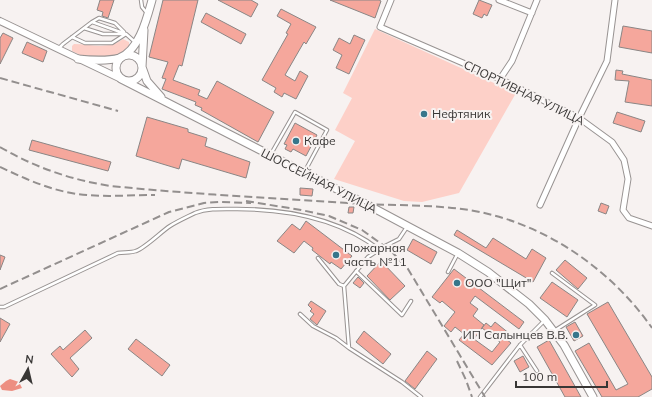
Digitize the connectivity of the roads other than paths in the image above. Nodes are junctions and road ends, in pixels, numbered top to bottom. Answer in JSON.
{"nodes":[{"id":1,"x":141,"y":0,"type":"edge"},
{"id":2,"x":152,"y":0,"type":"edge"},
{"id":3,"x":391,"y":0,"type":"edge"},
{"id":4,"x":499,"y":0,"type":"edge"},
{"id":5,"x":537,"y":0,"type":"edge"},
{"id":6,"x":615,"y":0,"type":"edge"},
{"id":7,"x":532,"y":13,"type":"junction"},
{"id":8,"x":148,"y":14,"type":"junction"},
{"id":9,"x":0,"y":21,"type":"edge"},
{"id":10,"x":92,"y":22,"type":"junction"},
{"id":11,"x":144,"y":26,"type":"junction"},
{"id":12,"x":84,"y":28,"type":"junction"},
{"id":13,"x":126,"y":34,"type":"junction"},
{"id":14,"x":72,"y":37,"type":"junction"},
{"id":15,"x":136,"y":43,"type":"junction"},
{"id":16,"x":58,"y":49,"type":"junction"},
{"id":17,"x":119,"y":58,"type":"junction"},
{"id":18,"x":78,"y":59,"type":"junction"},
{"id":19,"x":142,"y":67,"type":"junction"},
{"id":20,"x":121,"y":79,"type":"junction"},
{"id":21,"x":500,"y":79,"type":"junction"},
{"id":22,"x":164,"y":101,"type":"junction"},
{"id":23,"x":579,"y":118,"type":"junction"},
{"id":24,"x":270,"y":156,"type":"junction"},
{"id":25,"x":304,"y":174,"type":"junction"},
{"id":26,"x":540,"y":205,"type":"dead end"},
{"id":27,"x":407,"y":226,"type":"junction"},
{"id":28,"x":652,"y":226,"type":"edge"},
{"id":29,"x":380,"y":250,"type":"junction"},
{"id":30,"x":458,"y":253,"type":"junction"},
{"id":31,"x":318,"y":258,"type":"dead end"},
{"id":32,"x":356,"y":271,"type":"junction"},
{"id":33,"x":448,"y":272,"type":"dead end"},
{"id":34,"x":552,"y":273,"type":"dead end"},
{"id":35,"x":344,"y":286,"type":"junction"},
{"id":36,"x":412,"y":301,"type":"dead end"},
{"id":37,"x":0,"y":307,"type":"edge"},
{"id":38,"x":300,"y":314,"type":"dead end"},
{"id":39,"x":545,"y":320,"type":"junction"},
{"id":40,"x":554,"y":331,"type":"junction"},
{"id":41,"x":520,"y":345,"type":"junction"},
{"id":42,"x":349,"y":348,"type":"junction"},
{"id":43,"x":538,"y":370,"type":"dead end"},
{"id":44,"x":421,"y":397,"type":"edge"},
{"id":45,"x":480,"y":397,"type":"edge"},
{"id":46,"x":593,"y":397,"type":"edge"}],
"edges":[{"from":1,"to":8,"type":"lane"},
{"from":2,"to":8,"type":"main road"},
{"from":3,"to":21,"type":"street","name":"СПОРТИВНАЯ УЛИЦА"},
{"from":4,"to":7,"type":"street"},
{"from":5,"to":7,"type":"street"},
{"from":6,"to":23,"type":"street"},
{"from":7,"to":21,"type":"street"},
{"from":8,"to":11,"type":"main road"},
{"from":9,"to":16,"type":"street","name":"ШОССЕЙНАЯ УЛИЦА"},
{"from":10,"to":12,"type":"lane"},
{"from":10,"to":13,"type":"lane"},
{"from":10,"to":13,"type":"lane"},
{"from":11,"to":15,"type":"main road"},
{"from":11,"to":19,"type":"main road"},
{"from":12,"to":13,"type":"lane"},
{"from":12,"to":14,"type":"lane"},
{"from":13,"to":14,"type":"lane"},
{"from":13,"to":15,"type":"lane"},
{"from":14,"to":16,"type":"lane"},
{"from":15,"to":17,"type":"main road"},
{"from":16,"to":18,"type":"street","name":"ШОССЕЙНАЯ УЛИЦА"},
{"from":17,"to":18,"type":"main road"},
{"from":17,"to":19,"type":"main road"},
{"from":17,"to":20,"type":"main road"},
{"from":18,"to":20,"type":"street","name":"ШОССЕЙНАЯ УЛИЦА"},
{"from":19,"to":20,"type":"main road"},
{"from":19,"to":22,"type":"main road"},
{"from":20,"to":22,"type":"main road","name":"ШОССЕЙНАЯ УЛИЦА"},
{"from":21,"to":23,"type":"street","name":"СПОРТИВНАЯ УЛИЦА"},
{"from":22,"to":24,"type":"main road","name":"ШОССЕЙНАЯ УЛИЦА"},
{"from":23,"to":26,"type":"street"},
{"from":23,"to":28,"type":"street","name":"СПОРТИВНАЯ УЛИЦА"},
{"from":24,"to":25,"type":"main road","name":"ШОССЕЙНАЯ УЛИЦА"},
{"from":24,"to":25,"type":"lane"},
{"from":25,"to":27,"type":"main road","name":"ШОССЕЙНАЯ УЛИЦА"},
{"from":27,"to":29,"type":"lane"},
{"from":27,"to":30,"type":"main road","name":"ШОССЕЙНАЯ УЛИЦА"},
{"from":29,"to":32,"type":"lane"},
{"from":29,"to":37,"type":"lane"},
{"from":30,"to":33,"type":"lane"},
{"from":30,"to":39,"type":"main road","name":"ШОССЕЙНАЯ УЛИЦА"},
{"from":31,"to":35,"type":"lane"},
{"from":32,"to":35,"type":"lane"},
{"from":32,"to":36,"type":"lane"},
{"from":34,"to":40,"type":"lane"},
{"from":35,"to":42,"type":"lane"},
{"from":38,"to":42,"type":"lane"},
{"from":39,"to":40,"type":"main road","name":"ШОССЕЙНАЯ УЛИЦА"},
{"from":39,"to":41,"type":"lane"},
{"from":40,"to":46,"type":"main road","name":"ШОССЕЙНАЯ УЛИЦА"},
{"from":41,"to":43,"type":"lane"},
{"from":41,"to":45,"type":"lane"},
{"from":42,"to":44,"type":"lane"}]}
